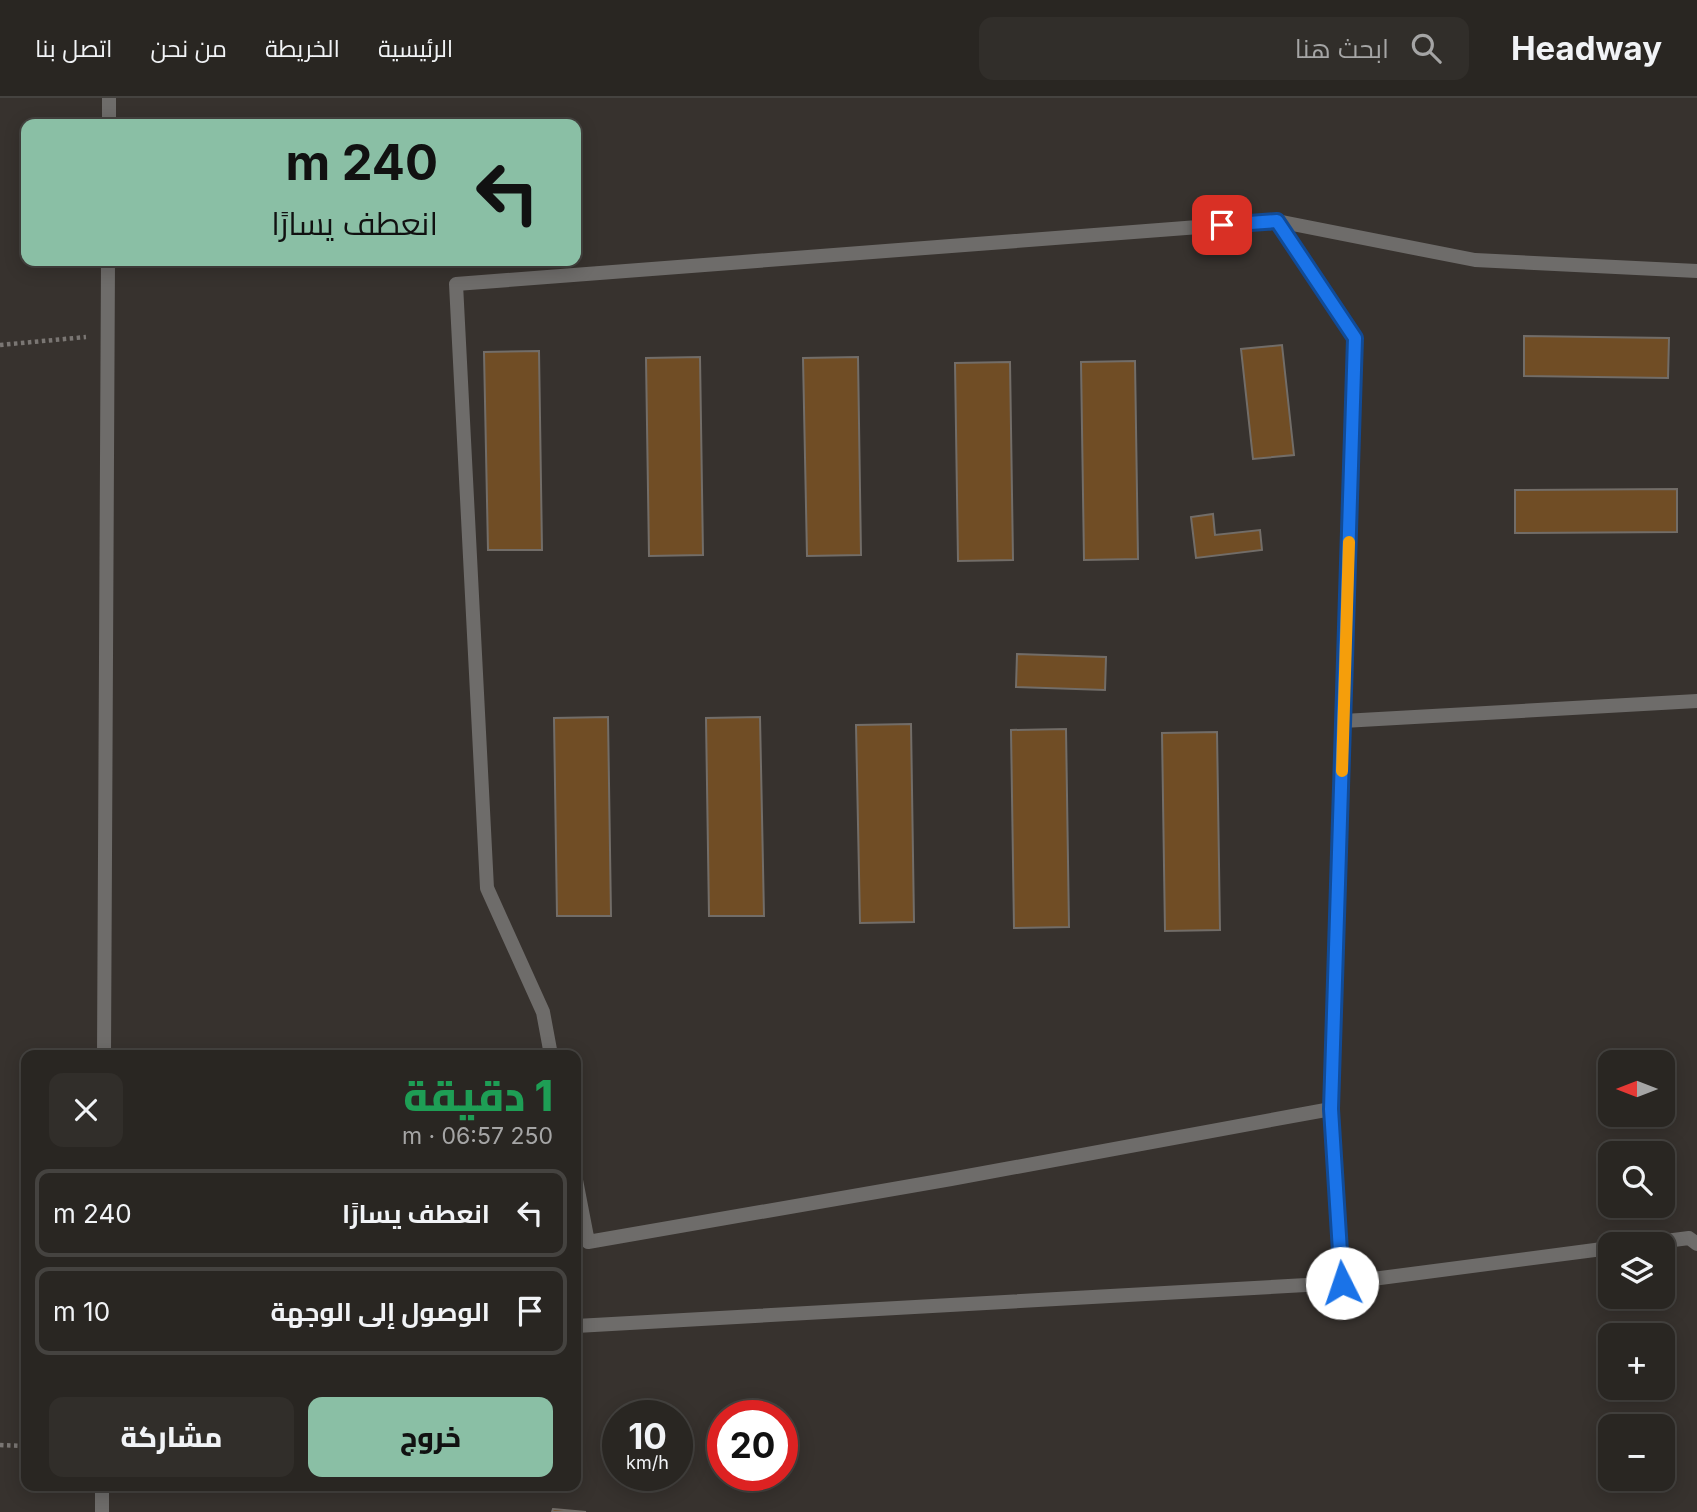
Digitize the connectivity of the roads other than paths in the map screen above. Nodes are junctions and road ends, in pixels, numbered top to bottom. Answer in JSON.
{"nodes":[{"id":1,"x":109,"y":98,"type":"edge"},
{"id":2,"x":108,"y":119,"type":"edge"},
{"id":3,"x":1277,"y":221,"type":"junction"},
{"id":4,"x":108,"y":266,"type":"edge"},
{"id":5,"x":1697,"y":271,"type":"edge"},
{"id":6,"x":1697,"y":701,"type":"edge"},
{"id":7,"x":1343,"y":720,"type":"junction"},
{"id":8,"x":104,"y":1050,"type":"edge"},
{"id":9,"x":550,"y":1050,"type":"edge"},
{"id":10,"x":1331,"y":1109,"type":"junction"},
{"id":11,"x":1675,"y":1240,"type":"edge"},
{"id":12,"x":582,"y":1242,"type":"edge"},
{"id":13,"x":1697,"y":1244,"type":"edge"},
{"id":14,"x":1598,"y":1250,"type":"edge"},
{"id":15,"x":1342,"y":1283,"type":"junction"},
{"id":16,"x":581,"y":1326,"type":"edge"},
{"id":17,"x":102,"y":1491,"type":"edge"},
{"id":18,"x":102,"y":1512,"type":"edge"}],
"edges":[{"from":1,"to":2,"type":"street"},
{"from":3,"to":5,"type":"street"},
{"from":3,"to":7,"type":"street"},
{"from":3,"to":9,"type":"street"},
{"from":4,"to":8,"type":"street"},
{"from":6,"to":7,"type":"street"},
{"from":7,"to":10,"type":"street"},
{"from":10,"to":12,"type":"street"},
{"from":10,"to":15,"type":"street"},
{"from":11,"to":13,"type":"street"},
{"from":14,"to":15,"type":"street"},
{"from":15,"to":16,"type":"street"},
{"from":17,"to":18,"type":"street"}]}
